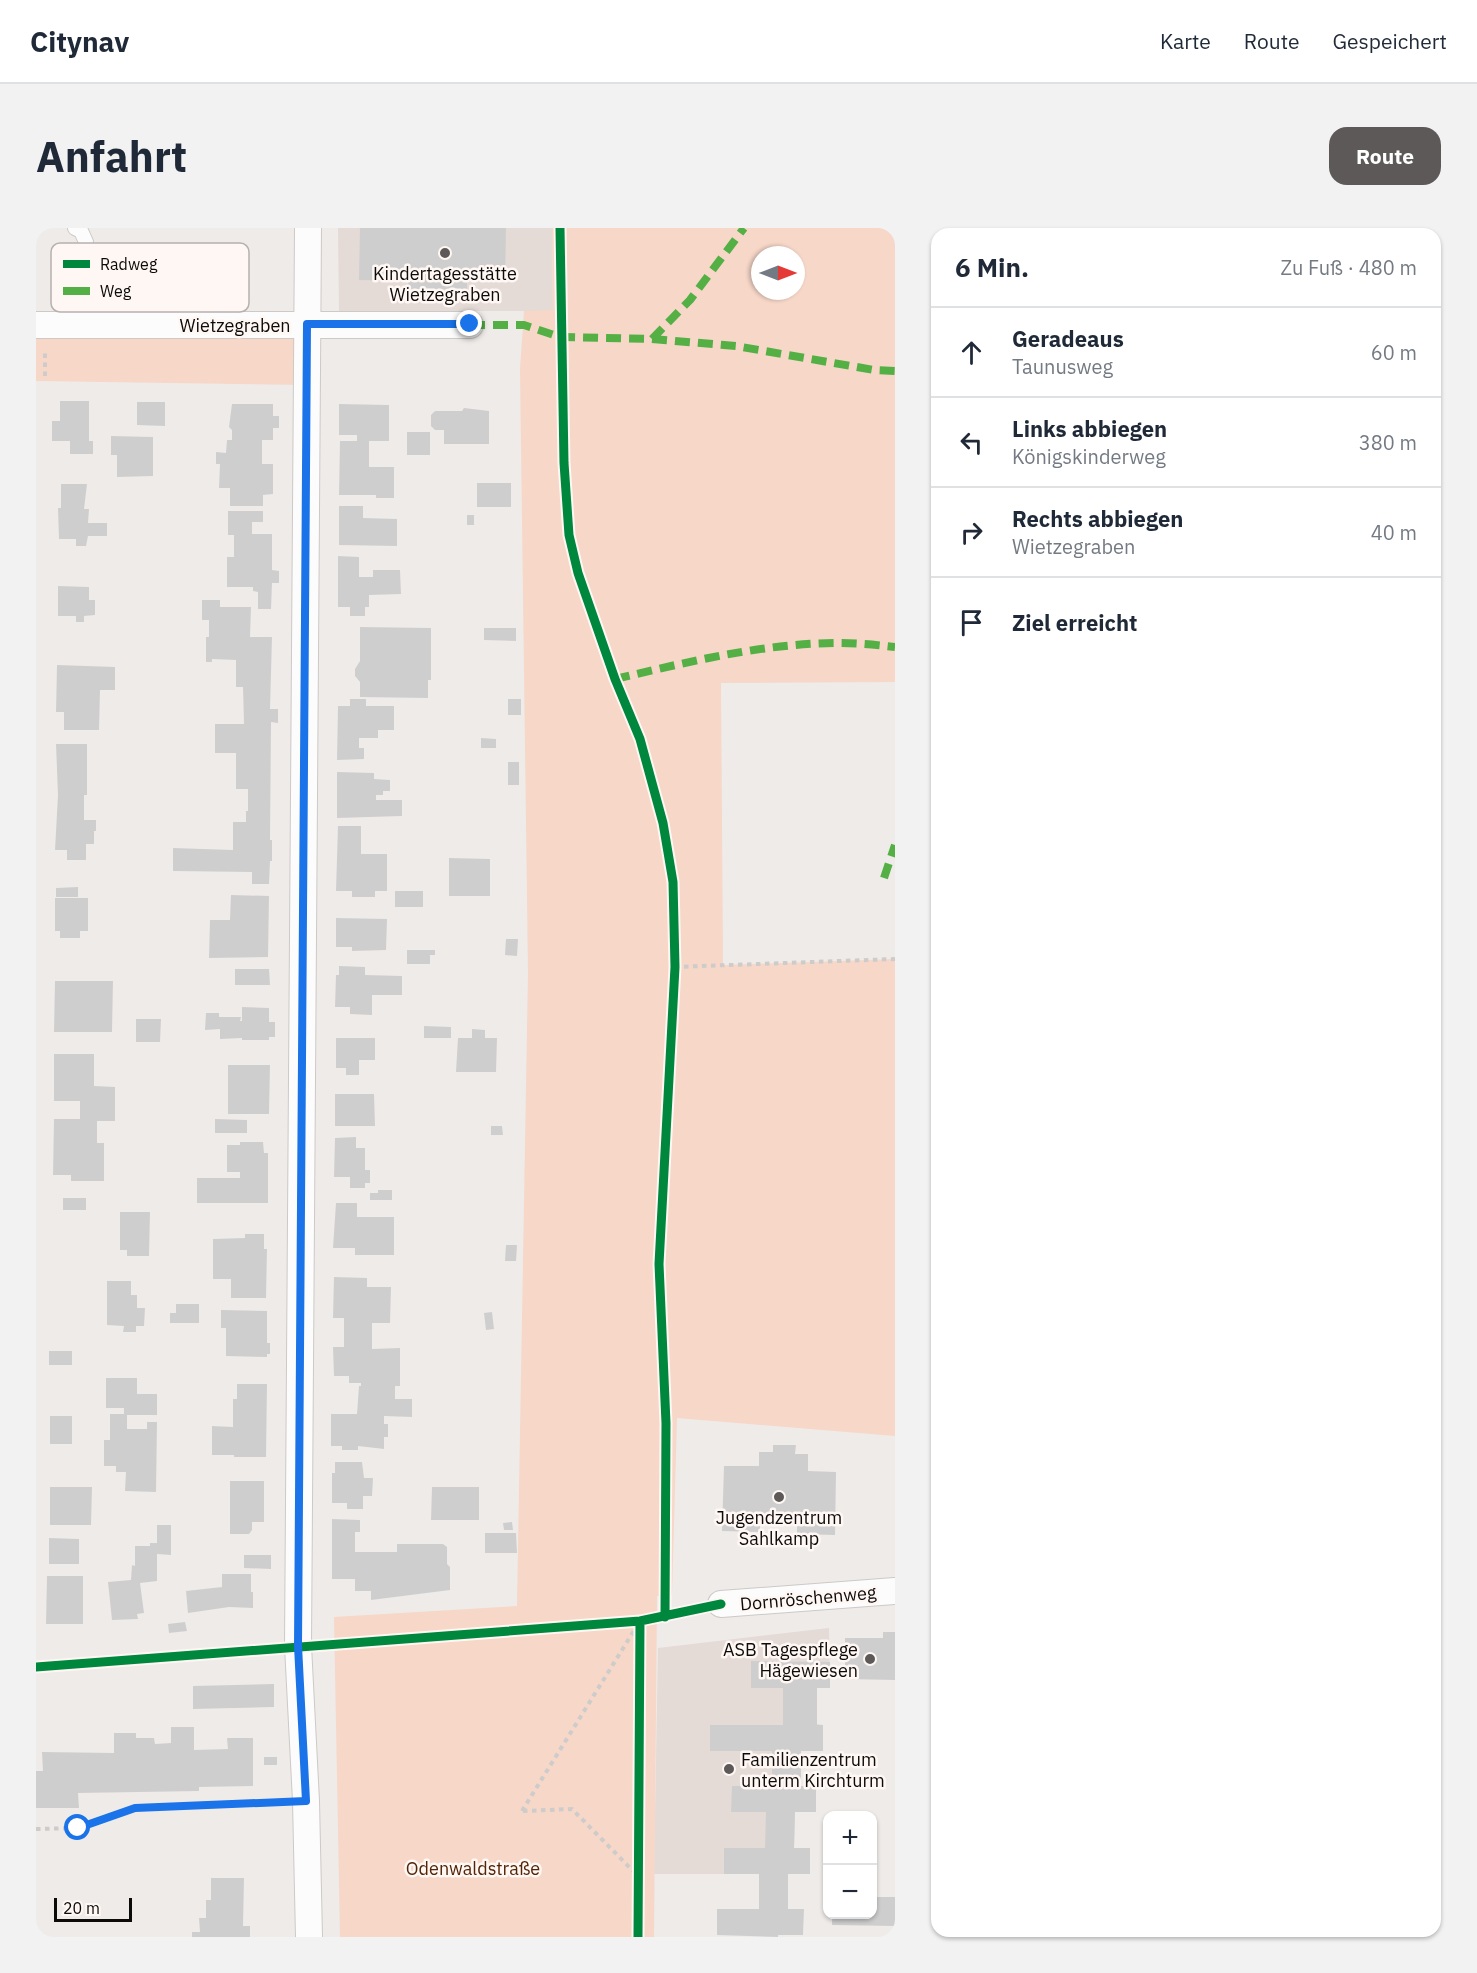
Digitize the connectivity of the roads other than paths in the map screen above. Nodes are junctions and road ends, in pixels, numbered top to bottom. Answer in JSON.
{"nodes":[{"id":1,"x":75,"y":228,"type":"edge"},
{"id":2,"x":308,"y":228,"type":"edge"},
{"id":3,"x":86,"y":243,"type":"edge"},
{"id":4,"x":84,"y":312,"type":"edge"},
{"id":5,"x":307,"y":324,"type":"junction"},
{"id":6,"x":470,"y":324,"type":"dead end"},
{"id":7,"x":36,"y":325,"type":"edge"},
{"id":8,"x":84,"y":325,"type":"junction"},
{"id":9,"x":895,"y":1591,"type":"edge"},
{"id":10,"x":721,"y":1605,"type":"dead end"},
{"id":11,"x":309,"y":1937,"type":"edge"}],
"edges":[{"from":1,"to":3,"type":"lane"},
{"from":2,"to":5,"type":"street"},
{"from":4,"to":8,"type":"lane"},
{"from":5,"to":6,"type":"street","name":"Wietzegraben"},
{"from":5,"to":8,"type":"street","name":"Wietzegraben"},
{"from":5,"to":11,"type":"street"},
{"from":7,"to":8,"type":"street","name":"Wietzegraben"},
{"from":9,"to":10,"type":"street","name":"Dornröschenweg"}]}
